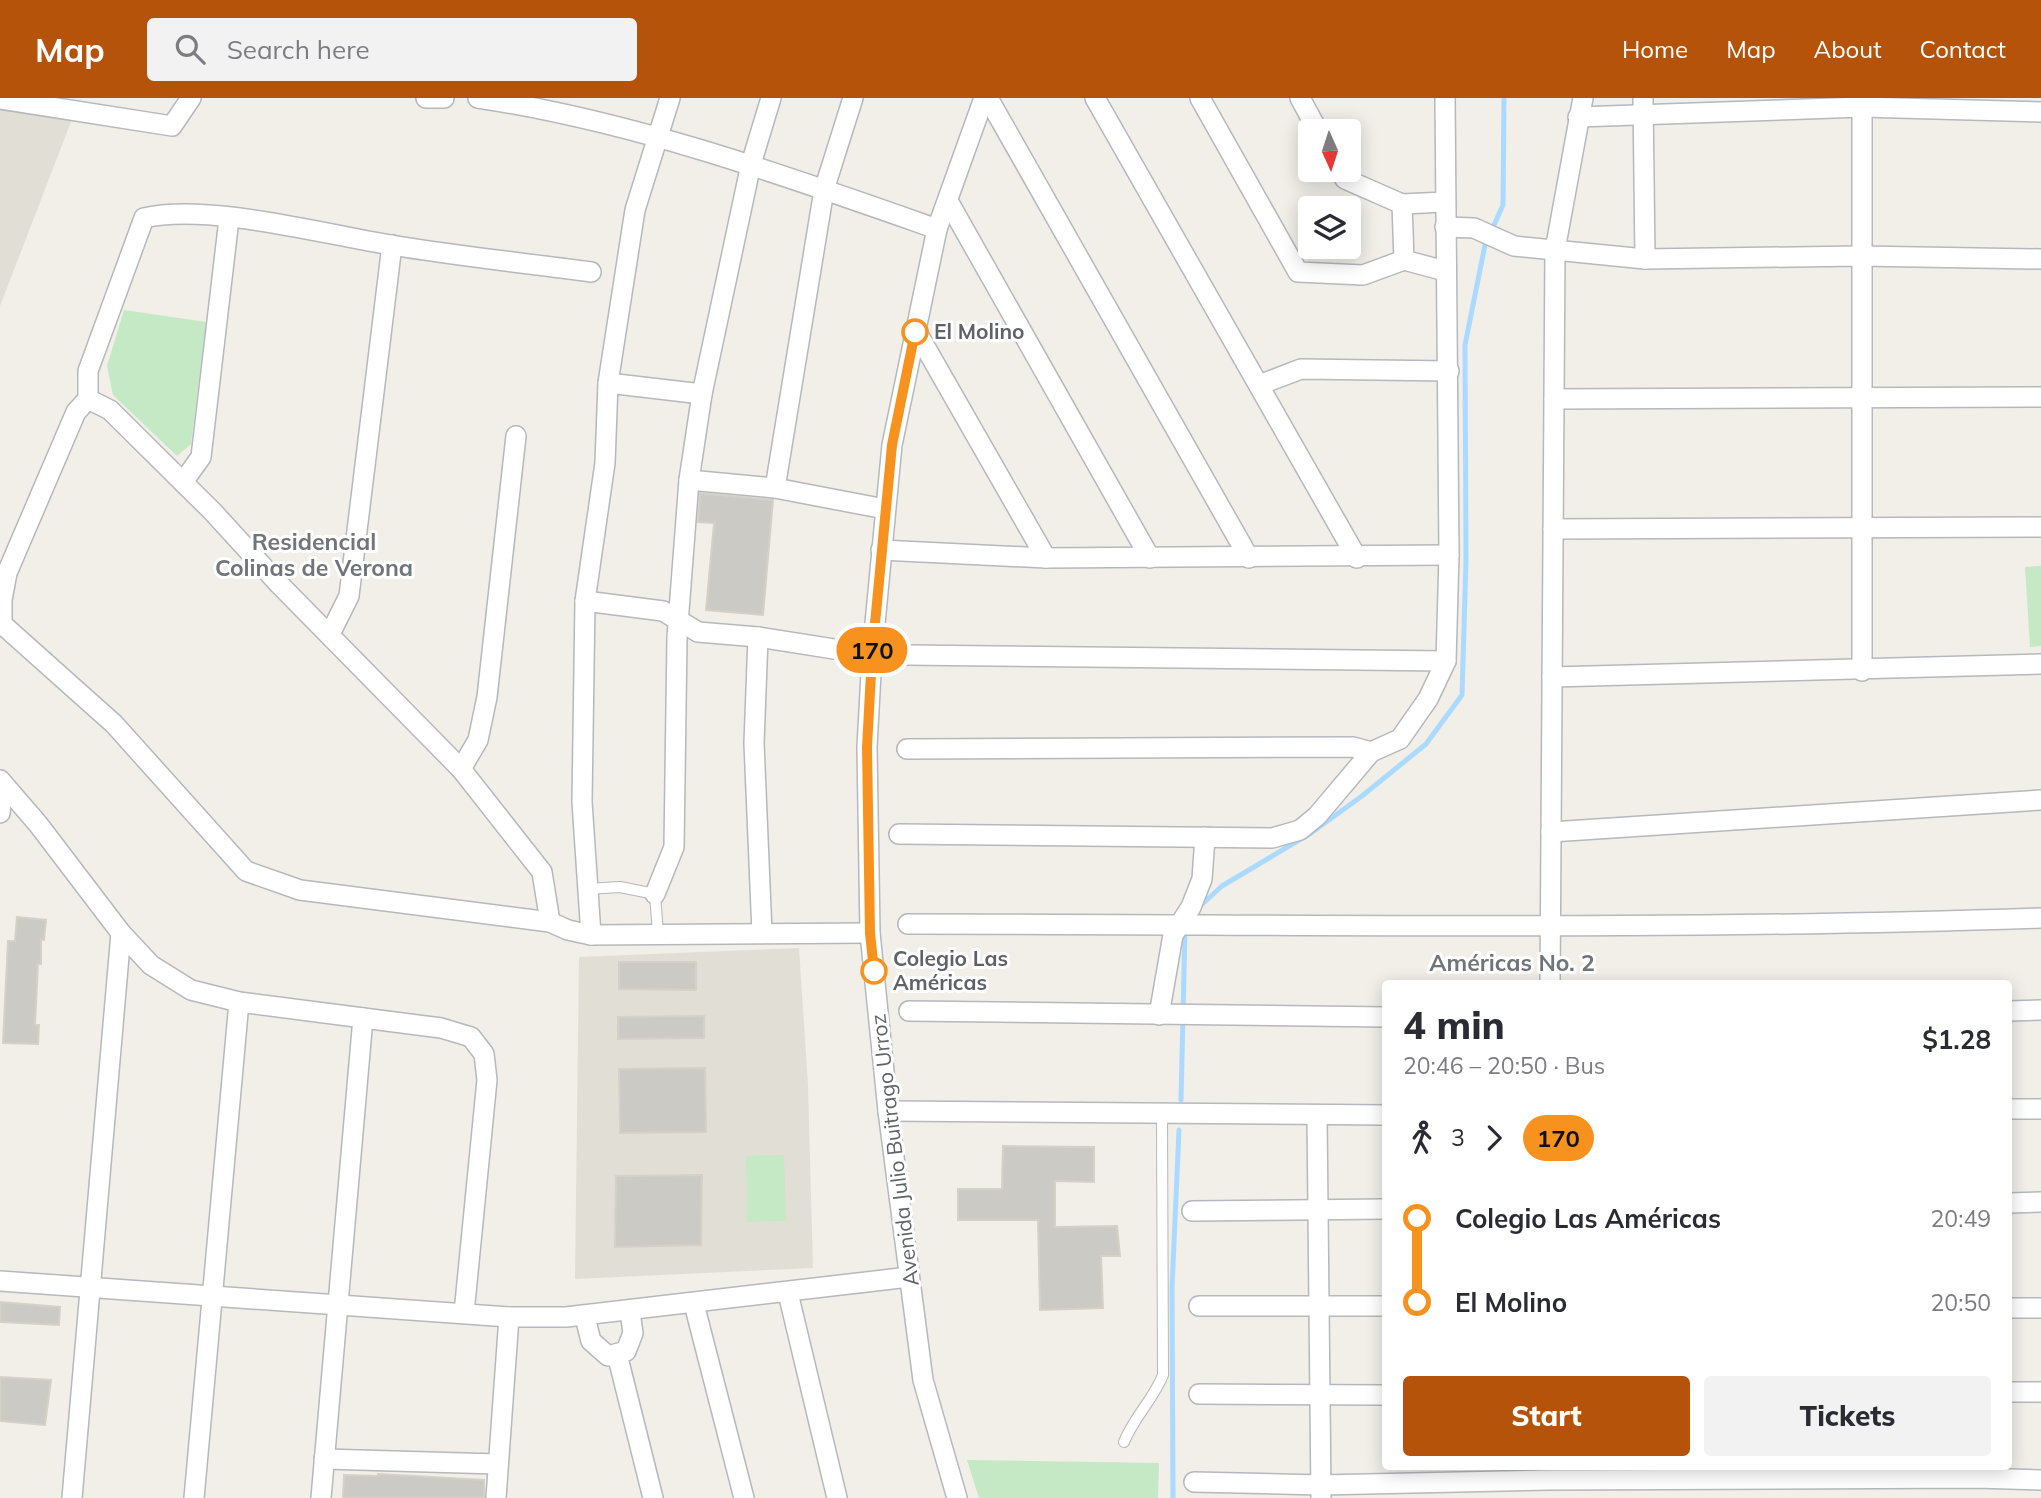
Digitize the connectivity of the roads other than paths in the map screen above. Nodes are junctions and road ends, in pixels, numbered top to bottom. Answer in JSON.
{"nodes":[{"id":1,"x":191,"y":98,"type":"edge"},
{"id":2,"x":426,"y":98,"type":"edge"},
{"id":3,"x":444,"y":98,"type":"edge"},
{"id":4,"x":478,"y":98,"type":"edge"},
{"id":5,"x":670,"y":98,"type":"edge"},
{"id":6,"x":771,"y":98,"type":"edge"},
{"id":7,"x":853,"y":98,"type":"edge"},
{"id":8,"x":986,"y":98,"type":"edge"},
{"id":9,"x":1095,"y":98,"type":"edge"},
{"id":10,"x":1200,"y":98,"type":"edge"},
{"id":11,"x":1300,"y":98,"type":"edge"},
{"id":12,"x":1445,"y":98,"type":"edge"},
{"id":13,"x":1583,"y":98,"type":"edge"},
{"id":14,"x":0,"y":99,"type":"edge"},
{"id":15,"x":547,"y":103,"type":"edge"},
{"id":16,"x":1862,"y":103,"type":"edge"},
{"id":17,"x":109,"y":106,"type":"edge"},
{"id":18,"x":1643,"y":107,"type":"edge"},
{"id":19,"x":2041,"y":112,"type":"edge"},
{"id":20,"x":1578,"y":117,"type":"junction"},
{"id":21,"x":1311,"y":119,"type":"edge"},
{"id":22,"x":656,"y":137,"type":"junction"},
{"id":23,"x":751,"y":164,"type":"junction"},
{"id":24,"x":1352,"y":182,"type":"edge"},
{"id":25,"x":824,"y":190,"type":"junction"},
{"id":26,"x":948,"y":201,"type":"junction"},
{"id":27,"x":1445,"y":202,"type":"junction"},
{"id":28,"x":1402,"y":204,"type":"junction"},
{"id":29,"x":229,"y":219,"type":"junction"},
{"id":30,"x":1445,"y":227,"type":"junction"},
{"id":31,"x":937,"y":229,"type":"junction"},
{"id":32,"x":392,"y":245,"type":"junction"},
{"id":33,"x":1555,"y":250,"type":"junction"},
{"id":34,"x":1860,"y":256,"type":"junction"},
{"id":35,"x":1645,"y":259,"type":"junction"},
{"id":36,"x":2041,"y":259,"type":"edge"},
{"id":37,"x":1404,"y":260,"type":"junction"},
{"id":38,"x":1445,"y":271,"type":"junction"},
{"id":39,"x":591,"y":272,"type":"dead end"},
{"id":40,"x":915,"y":329,"type":"junction"},
{"id":41,"x":1449,"y":371,"type":"junction"},
{"id":42,"x":608,"y":383,"type":"junction"},
{"id":43,"x":1259,"y":385,"type":"junction"},
{"id":44,"x":702,"y":394,"type":"junction"},
{"id":45,"x":2041,"y":397,"type":"edge"},
{"id":46,"x":1862,"y":398,"type":"junction"},
{"id":47,"x":88,"y":399,"type":"junction"},
{"id":48,"x":1554,"y":399,"type":"junction"},
{"id":49,"x":516,"y":436,"type":"dead end"},
{"id":50,"x":689,"y":480,"type":"junction"},
{"id":51,"x":183,"y":482,"type":"junction"},
{"id":52,"x":775,"y":488,"type":"junction"},
{"id":53,"x":885,"y":509,"type":"junction"},
{"id":54,"x":2041,"y":527,"type":"edge"},
{"id":55,"x":1862,"y":528,"type":"junction"},
{"id":56,"x":1553,"y":529,"type":"junction"},
{"id":57,"x":881,"y":550,"type":"junction"},
{"id":58,"x":1449,"y":555,"type":"junction"},
{"id":59,"x":1046,"y":558,"type":"junction"},
{"id":60,"x":1150,"y":558,"type":"junction"},
{"id":61,"x":1249,"y":558,"type":"junction"},
{"id":62,"x":1357,"y":558,"type":"junction"},
{"id":63,"x":585,"y":601,"type":"junction"},
{"id":64,"x":679,"y":622,"type":"junction"},
{"id":65,"x":330,"y":634,"type":"junction"},
{"id":66,"x":758,"y":637,"type":"junction"},
{"id":67,"x":872,"y":655,"type":"junction"},
{"id":68,"x":905,"y":655,"type":"dead end"},
{"id":69,"x":1446,"y":661,"type":"junction"},
{"id":70,"x":2041,"y":664,"type":"edge"},
{"id":71,"x":1862,"y":671,"type":"junction"},
{"id":72,"x":1552,"y":677,"type":"junction"},
{"id":73,"x":907,"y":748,"type":"dead end"},
{"id":74,"x":1371,"y":752,"type":"junction"},
{"id":75,"x":461,"y":769,"type":"junction"},
{"id":76,"x":1,"y":782,"type":"edge"},
{"id":77,"x":2041,"y":800,"type":"edge"},
{"id":78,"x":0,"y":813,"type":"edge"},
{"id":79,"x":1551,"y":832,"type":"junction"},
{"id":80,"x":899,"y":834,"type":"dead end"},
{"id":81,"x":1205,"y":837,"type":"junction"},
{"id":82,"x":587,"y":889,"type":"junction"},
{"id":83,"x":655,"y":894,"type":"junction"},
{"id":84,"x":2041,"y":918,"type":"edge"},
{"id":85,"x":550,"y":922,"type":"junction"},
{"id":86,"x":908,"y":924,"type":"dead end"},
{"id":87,"x":1179,"y":924,"type":"junction"},
{"id":88,"x":1550,"y":927,"type":"junction"},
{"id":89,"x":121,"y":933,"type":"junction"},
{"id":90,"x":762,"y":933,"type":"junction"},
{"id":91,"x":870,"y":933,"type":"junction"},
{"id":92,"x":591,"y":934,"type":"junction"},
{"id":93,"x":658,"y":934,"type":"junction"},
{"id":94,"x":1550,"y":980,"type":"edge"},
{"id":95,"x":239,"y":1002,"type":"junction"},
{"id":96,"x":2041,"y":1010,"type":"edge"},
{"id":97,"x":909,"y":1011,"type":"dead end"},
{"id":98,"x":2012,"y":1011,"type":"edge"},
{"id":99,"x":1168,"y":1014,"type":"junction"},
{"id":100,"x":1382,"y":1017,"type":"edge"},
{"id":101,"x":363,"y":1018,"type":"junction"},
{"id":102,"x":2041,"y":1109,"type":"edge"},
{"id":103,"x":2012,"y":1110,"type":"edge"},
{"id":104,"x":904,"y":1112,"type":"junction"},
{"id":105,"x":1162,"y":1114,"type":"junction"},
{"id":106,"x":1317,"y":1115,"type":"junction"},
{"id":107,"x":1382,"y":1115,"type":"edge"},
{"id":108,"x":2041,"y":1202,"type":"edge"},
{"id":109,"x":2012,"y":1203,"type":"edge"},
{"id":110,"x":1318,"y":1209,"type":"junction"},
{"id":111,"x":1382,"y":1209,"type":"edge"},
{"id":112,"x":1192,"y":1211,"type":"dead end"},
{"id":113,"x":909,"y":1278,"type":"junction"},
{"id":114,"x":0,"y":1281,"type":"edge"},
{"id":115,"x":88,"y":1287,"type":"junction"},
{"id":116,"x":788,"y":1293,"type":"junction"},
{"id":117,"x":212,"y":1295,"type":"junction"},
{"id":118,"x":694,"y":1304,"type":"junction"},
{"id":119,"x":340,"y":1306,"type":"junction"},
{"id":120,"x":1199,"y":1306,"type":"dead end"},
{"id":121,"x":1319,"y":1306,"type":"junction"},
{"id":122,"x":1382,"y":1306,"type":"edge"},
{"id":123,"x":2012,"y":1308,"type":"edge"},
{"id":124,"x":2041,"y":1308,"type":"edge"},
{"id":125,"x":630,"y":1312,"type":"junction"},
{"id":126,"x":464,"y":1313,"type":"junction"},
{"id":127,"x":509,"y":1317,"type":"junction"},
{"id":128,"x":585,"y":1317,"type":"junction"},
{"id":129,"x":617,"y":1354,"type":"junction"},
{"id":130,"x":2012,"y":1392,"type":"edge"},
{"id":131,"x":2041,"y":1392,"type":"edge"},
{"id":132,"x":1199,"y":1394,"type":"dead end"},
{"id":133,"x":1382,"y":1395,"type":"edge"},
{"id":134,"x":1320,"y":1397,"type":"junction"},
{"id":135,"x":1124,"y":1442,"type":"dead end"},
{"id":136,"x":324,"y":1459,"type":"junction"},
{"id":137,"x":497,"y":1464,"type":"junction"},
{"id":138,"x":1976,"y":1472,"type":"edge"},
{"id":139,"x":2041,"y":1480,"type":"edge"},
{"id":140,"x":1548,"y":1481,"type":"edge"},
{"id":141,"x":1194,"y":1482,"type":"dead end"},
{"id":142,"x":1321,"y":1491,"type":"edge"},
{"id":143,"x":72,"y":1498,"type":"edge"},
{"id":144,"x":194,"y":1498,"type":"edge"},
{"id":145,"x":321,"y":1498,"type":"edge"},
{"id":146,"x":496,"y":1498,"type":"edge"},
{"id":147,"x":653,"y":1498,"type":"edge"},
{"id":148,"x":744,"y":1498,"type":"edge"},
{"id":149,"x":837,"y":1498,"type":"edge"},
{"id":150,"x":957,"y":1498,"type":"edge"},
{"id":151,"x":1976,"y":1498,"type":"edge"}],
"edges":[{"from":1,"to":17,"type":"street"},
{"from":2,"to":3,"type":"street"},
{"from":4,"to":15,"type":"street"},
{"from":5,"to":22,"type":"street"},
{"from":6,"to":23,"type":"street"},
{"from":7,"to":25,"type":"street"},
{"from":8,"to":26,"type":"street","name":"Avenida Julio Buitrago Urroz"},
{"from":8,"to":61,"type":"street"},
{"from":9,"to":43,"type":"street"},
{"from":10,"to":37,"type":"street"},
{"from":11,"to":21,"type":"street"},
{"from":12,"to":27,"type":"street"},
{"from":13,"to":20,"type":"street"},
{"from":14,"to":17,"type":"street"},
{"from":15,"to":22,"type":"street"},
{"from":16,"to":18,"type":"street"},
{"from":16,"to":19,"type":"street"},
{"from":16,"to":34,"type":"street"},
{"from":18,"to":20,"type":"street"},
{"from":18,"to":35,"type":"street"},
{"from":20,"to":33,"type":"street"},
{"from":22,"to":23,"type":"street"},
{"from":22,"to":42,"type":"street"},
{"from":23,"to":25,"type":"street"},
{"from":23,"to":44,"type":"street"},
{"from":24,"to":28,"type":"street"},
{"from":25,"to":31,"type":"street"},
{"from":25,"to":52,"type":"street"},
{"from":26,"to":31,"type":"street","name":"Avenida Julio Buitrago Urroz"},
{"from":26,"to":60,"type":"street"},
{"from":27,"to":28,"type":"street"},
{"from":27,"to":30,"type":"street"},
{"from":28,"to":37,"type":"street"},
{"from":29,"to":32,"type":"street"},
{"from":29,"to":47,"type":"street"},
{"from":29,"to":51,"type":"street"},
{"from":30,"to":33,"type":"street"},
{"from":30,"to":38,"type":"street"},
{"from":31,"to":40,"type":"street","name":"Avenida Julio Buitrago Urroz"},
{"from":32,"to":39,"type":"street"},
{"from":32,"to":65,"type":"street"},
{"from":33,"to":35,"type":"street"},
{"from":33,"to":48,"type":"street"},
{"from":34,"to":35,"type":"street"},
{"from":34,"to":36,"type":"street"},
{"from":34,"to":46,"type":"street"},
{"from":37,"to":38,"type":"street"},
{"from":38,"to":41,"type":"street"},
{"from":40,"to":53,"type":"street","name":"Avenida Julio Buitrago Urroz"},
{"from":40,"to":59,"type":"street"},
{"from":41,"to":43,"type":"street"},
{"from":41,"to":58,"type":"street"},
{"from":42,"to":44,"type":"street"},
{"from":42,"to":63,"type":"street"},
{"from":43,"to":62,"type":"street"},
{"from":44,"to":50,"type":"street"},
{"from":45,"to":46,"type":"street"},
{"from":46,"to":48,"type":"street"},
{"from":46,"to":55,"type":"street"},
{"from":47,"to":51,"type":"street"},
{"from":47,"to":85,"type":"street"},
{"from":48,"to":56,"type":"street"},
{"from":49,"to":75,"type":"street"},
{"from":50,"to":52,"type":"street"},
{"from":50,"to":64,"type":"street"},
{"from":51,"to":65,"type":"street"},
{"from":52,"to":53,"type":"street"},
{"from":53,"to":57,"type":"street","name":"Avenida Julio Buitrago Urroz"},
{"from":54,"to":55,"type":"street"},
{"from":55,"to":56,"type":"street"},
{"from":55,"to":71,"type":"street"},
{"from":56,"to":72,"type":"street"},
{"from":57,"to":59,"type":"street"},
{"from":57,"to":67,"type":"street","name":"Avenida Julio Buitrago Urroz"},
{"from":58,"to":62,"type":"street"},
{"from":58,"to":69,"type":"street"},
{"from":59,"to":60,"type":"street"},
{"from":60,"to":61,"type":"street"},
{"from":61,"to":62,"type":"street"},
{"from":63,"to":64,"type":"street"},
{"from":63,"to":82,"type":"street"},
{"from":64,"to":66,"type":"street"},
{"from":64,"to":83,"type":"street"},
{"from":65,"to":75,"type":"street"},
{"from":66,"to":67,"type":"street"},
{"from":66,"to":90,"type":"street"},
{"from":67,"to":91,"type":"street","name":"Avenida Julio Buitrago Urroz"},
{"from":68,"to":69,"type":"street"},
{"from":69,"to":74,"type":"street"},
{"from":70,"to":71,"type":"street"},
{"from":71,"to":72,"type":"street"},
{"from":72,"to":79,"type":"street"},
{"from":73,"to":74,"type":"street"},
{"from":74,"to":81,"type":"street"},
{"from":75,"to":85,"type":"street"},
{"from":76,"to":78,"type":"street"},
{"from":76,"to":89,"type":"street"},
{"from":77,"to":79,"type":"street"},
{"from":79,"to":88,"type":"street"},
{"from":80,"to":81,"type":"street"},
{"from":81,"to":87,"type":"street"},
{"from":82,"to":83,"type":"lane"},
{"from":82,"to":92,"type":"street"},
{"from":83,"to":93,"type":"lane"},
{"from":84,"to":88,"type":"street"},
{"from":85,"to":92,"type":"street"},
{"from":86,"to":87,"type":"street"},
{"from":87,"to":88,"type":"street"},
{"from":87,"to":99,"type":"street"},
{"from":88,"to":94,"type":"street"},
{"from":89,"to":95,"type":"street"},
{"from":89,"to":115,"type":"street"},
{"from":90,"to":91,"type":"street"},
{"from":90,"to":93,"type":"street"},
{"from":91,"to":104,"type":"street","name":"Avenida Julio Buitrago Urroz"},
{"from":92,"to":93,"type":"street"},
{"from":95,"to":101,"type":"street"},
{"from":95,"to":117,"type":"street"},
{"from":96,"to":98,"type":"street"},
{"from":97,"to":99,"type":"street"},
{"from":99,"to":100,"type":"street"},
{"from":101,"to":119,"type":"street"},
{"from":101,"to":126,"type":"street"},
{"from":102,"to":103,"type":"street"},
{"from":104,"to":105,"type":"street"},
{"from":104,"to":113,"type":"street","name":"Avenida Julio Buitrago Urroz"},
{"from":105,"to":106,"type":"street"},
{"from":105,"to":135,"type":"lane"},
{"from":106,"to":107,"type":"street"},
{"from":106,"to":110,"type":"street"},
{"from":108,"to":109,"type":"street"},
{"from":110,"to":111,"type":"street"},
{"from":110,"to":112,"type":"street"},
{"from":110,"to":121,"type":"street"},
{"from":113,"to":116,"type":"street"},
{"from":113,"to":150,"type":"street","name":"Avenida Julio Buitrago Urroz"},
{"from":114,"to":115,"type":"street"},
{"from":115,"to":117,"type":"street"},
{"from":115,"to":143,"type":"street"},
{"from":116,"to":118,"type":"street"},
{"from":116,"to":149,"type":"street"},
{"from":117,"to":119,"type":"street"},
{"from":117,"to":144,"type":"street"},
{"from":118,"to":125,"type":"street"},
{"from":118,"to":148,"type":"street"},
{"from":119,"to":126,"type":"street"},
{"from":119,"to":136,"type":"street"},
{"from":120,"to":121,"type":"street"},
{"from":121,"to":122,"type":"street"},
{"from":121,"to":134,"type":"street"},
{"from":123,"to":124,"type":"street"},
{"from":125,"to":128,"type":"street"},
{"from":125,"to":129,"type":"street"},
{"from":126,"to":127,"type":"street"},
{"from":127,"to":128,"type":"street"},
{"from":127,"to":137,"type":"street"},
{"from":128,"to":129,"type":"street"},
{"from":129,"to":147,"type":"street"},
{"from":130,"to":131,"type":"street"},
{"from":132,"to":134,"type":"street"},
{"from":133,"to":134,"type":"street"},
{"from":134,"to":142,"type":"street"},
{"from":136,"to":137,"type":"street"},
{"from":136,"to":145,"type":"street"},
{"from":137,"to":146,"type":"street"},
{"from":138,"to":139,"type":"street"},
{"from":138,"to":140,"type":"street"},
{"from":138,"to":151,"type":"street"},
{"from":140,"to":142,"type":"street"},
{"from":141,"to":142,"type":"street"}]}
